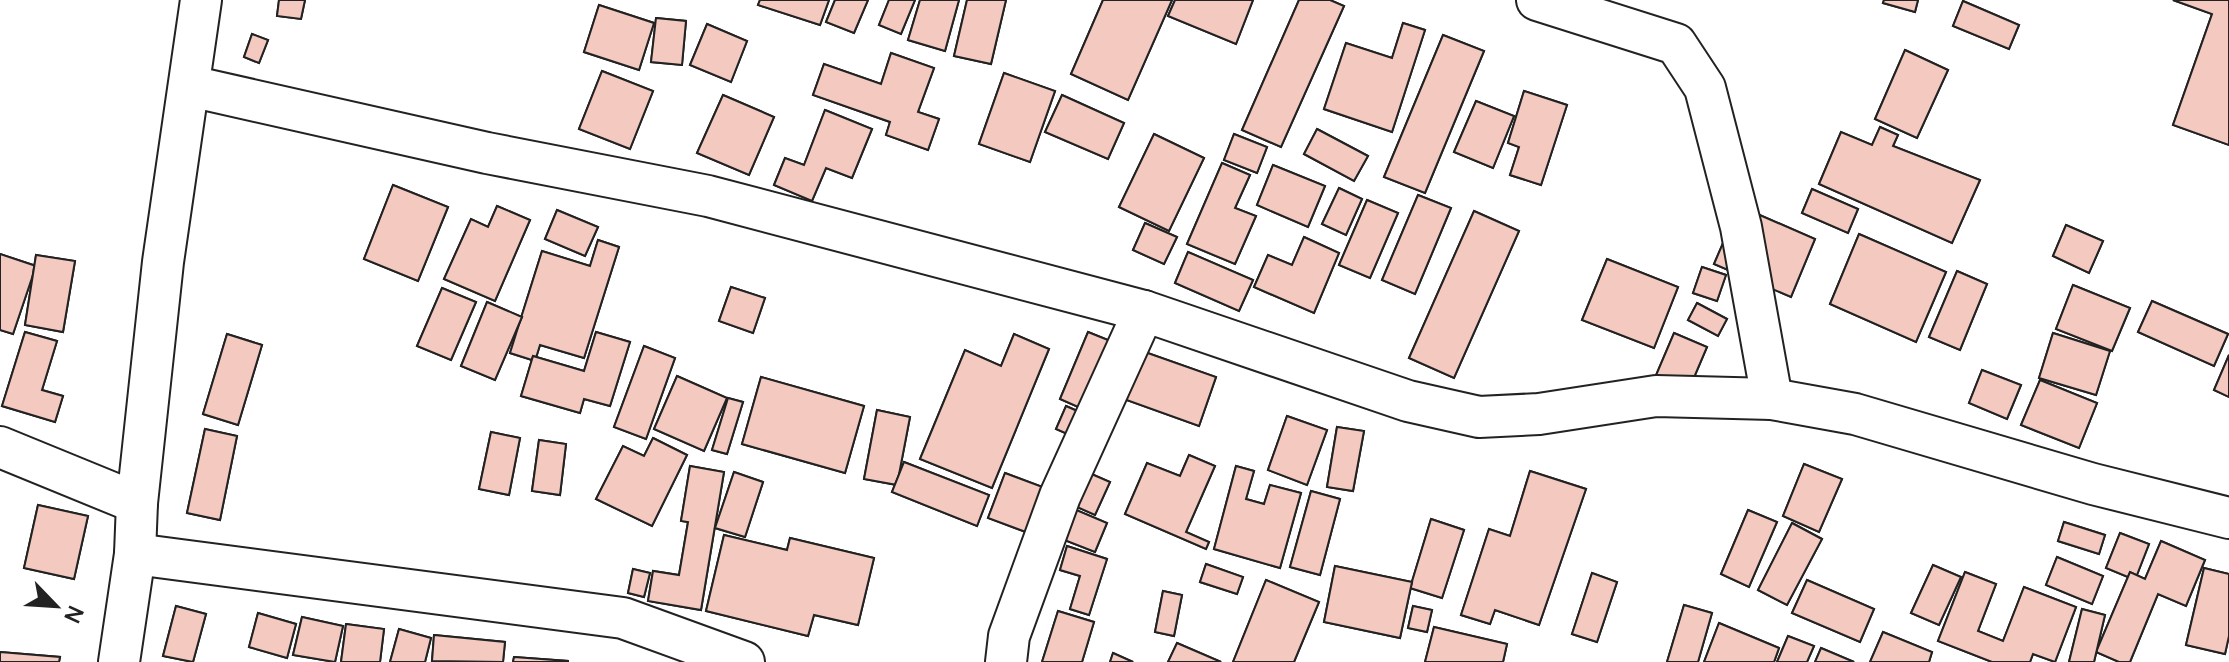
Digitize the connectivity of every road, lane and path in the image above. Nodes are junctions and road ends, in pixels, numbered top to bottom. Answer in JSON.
{"nodes":[{"id":1,"x":201,"y":0,"type":"edge"},
{"id":2,"x":1537,"y":0,"type":"edge"},
{"id":3,"x":190,"y":86,"type":"junction"},
{"id":4,"x":1144,"y":311,"type":"junction"},
{"id":5,"x":1772,"y":399,"type":"junction"},
{"id":6,"x":0,"y":447,"type":"edge"},
{"id":7,"x":137,"y":503,"type":"junction"},
{"id":8,"x":2229,"y":518,"type":"edge"},
{"id":9,"x":135,"y":554,"type":"junction"},
{"id":10,"x":119,"y":662,"type":"edge"},
{"id":11,"x":744,"y":662,"type":"edge"},
{"id":12,"x":1006,"y":662,"type":"edge"}],
"edges":[{"from":1,"to":3,"type":"street"},
{"from":2,"to":5,"type":"street"},
{"from":3,"to":4,"type":"street"},
{"from":3,"to":7,"type":"street"},
{"from":4,"to":5,"type":"street"},
{"from":4,"to":12,"type":"street"},
{"from":5,"to":8,"type":"street"},
{"from":6,"to":7,"type":"street"},
{"from":7,"to":9,"type":"street"},
{"from":9,"to":10,"type":"street"},
{"from":9,"to":11,"type":"street"}]}
